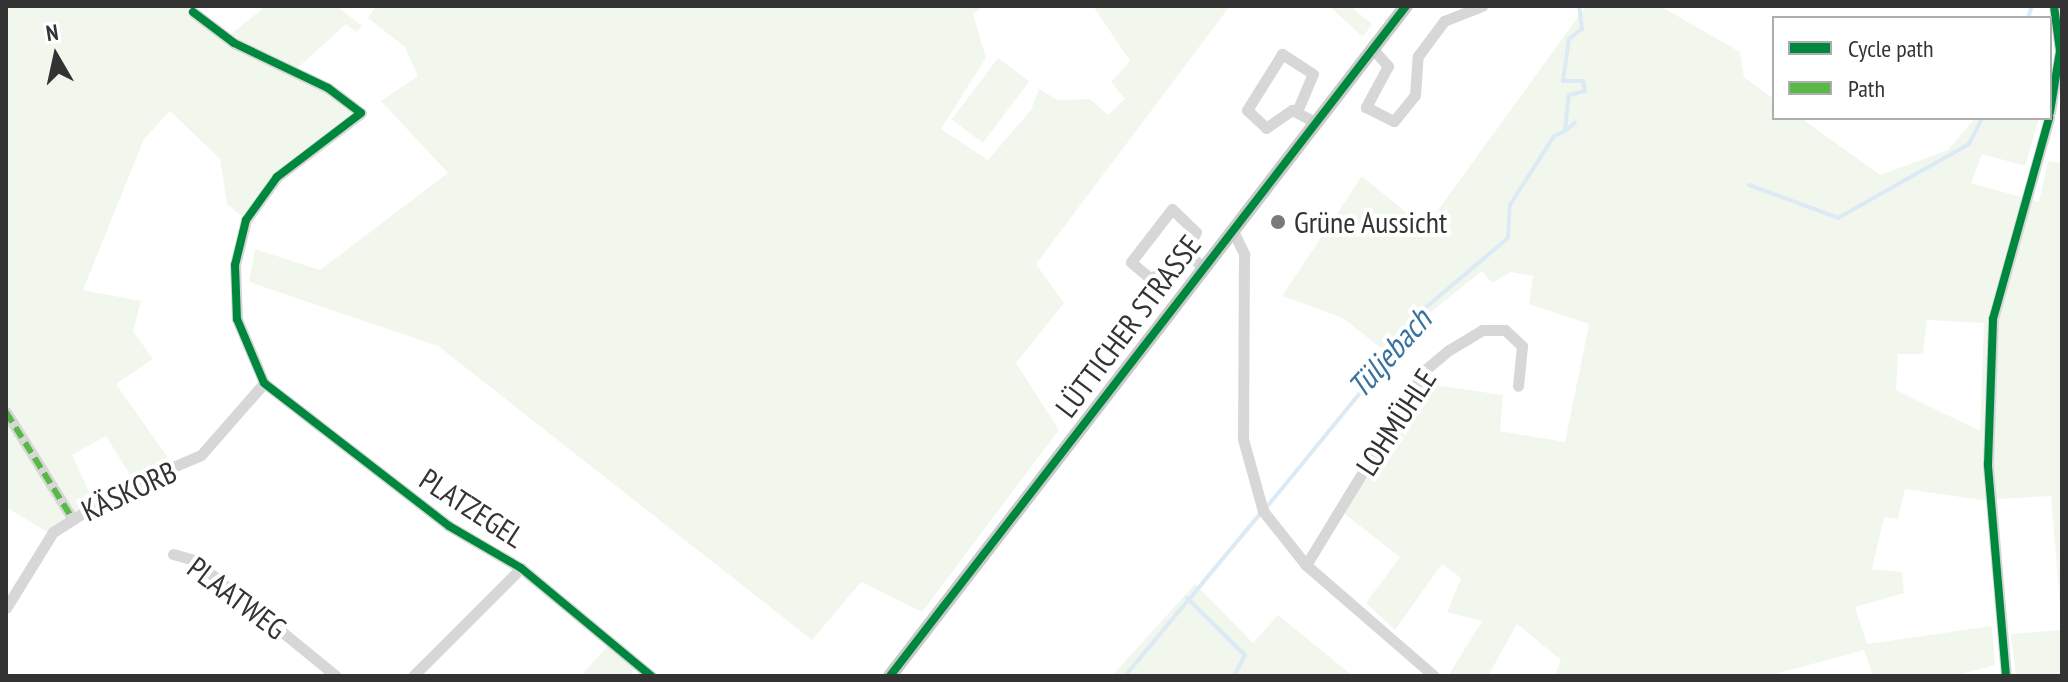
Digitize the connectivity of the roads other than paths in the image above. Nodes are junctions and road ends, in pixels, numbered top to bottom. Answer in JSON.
{"nodes":[{"id":1,"x":1406,"y":6,"type":"edge"},
{"id":2,"x":1482,"y":6,"type":"edge"},
{"id":3,"x":2054,"y":6,"type":"edge"},
{"id":4,"x":193,"y":12,"type":"dead end"},
{"id":5,"x":1373,"y":49,"type":"junction"},
{"id":6,"x":2052,"y":98,"type":"edge"},
{"id":7,"x":1298,"y":109,"type":"junction"},
{"id":8,"x":2048,"y":120,"type":"edge"},
{"id":9,"x":1315,"y":122,"type":"junction"},
{"id":10,"x":1232,"y":229,"type":"junction"},
{"id":11,"x":1185,"y":253,"type":"junction"},
{"id":12,"x":1204,"y":267,"type":"junction"},
{"id":13,"x":264,"y":383,"type":"junction"},
{"id":14,"x":1518,"y":386,"type":"dead end"},
{"id":15,"x":6,"y":412,"type":"edge"},
{"id":16,"x":72,"y":518,"type":"junction"},
{"id":17,"x":173,"y":554,"type":"dead end"},
{"id":18,"x":1306,"y":565,"type":"junction"},
{"id":19,"x":521,"y":568,"type":"junction"},
{"id":20,"x":6,"y":608,"type":"edge"},
{"id":21,"x":336,"y":676,"type":"edge"},
{"id":22,"x":413,"y":676,"type":"edge"},
{"id":23,"x":651,"y":676,"type":"edge"},
{"id":24,"x":890,"y":676,"type":"edge"},
{"id":25,"x":1434,"y":676,"type":"edge"},
{"id":26,"x":2006,"y":676,"type":"edge"}],
"edges":[{"from":1,"to":5,"type":"main road","name":"LÜTTICHER STRASSE"},
{"from":2,"to":5,"type":"street"},
{"from":3,"to":6,"type":"street"},
{"from":4,"to":13,"type":"street"},
{"from":5,"to":9,"type":"main road","name":"LÜTTICHER STRASSE"},
{"from":7,"to":7,"type":"street"},
{"from":7,"to":9,"type":"street"},
{"from":8,"to":26,"type":"street"},
{"from":9,"to":10,"type":"main road","name":"LÜTTICHER STRASSE"},
{"from":10,"to":12,"type":"main road","name":"LÜTTICHER STRASSE"},
{"from":10,"to":18,"type":"street"},
{"from":11,"to":11,"type":"street","name":"LÜTTICHER STRASSE"},
{"from":11,"to":12,"type":"street","name":"LÜTTICHER STRASSE"},
{"from":12,"to":24,"type":"main road","name":"LÜTTICHER STRASSE"},
{"from":13,"to":16,"type":"street","name":"KÄSKORB"},
{"from":13,"to":19,"type":"street","name":"PLATZEGEL"},
{"from":14,"to":18,"type":"street","name":"LOHMÜHLE"},
{"from":15,"to":16,"type":"street"},
{"from":16,"to":20,"type":"street","name":"KÄSKORB"},
{"from":17,"to":21,"type":"street","name":"PLAATWEG"},
{"from":18,"to":25,"type":"street"},
{"from":19,"to":22,"type":"street"},
{"from":19,"to":23,"type":"street","name":"PLATZEGEL"}]}
